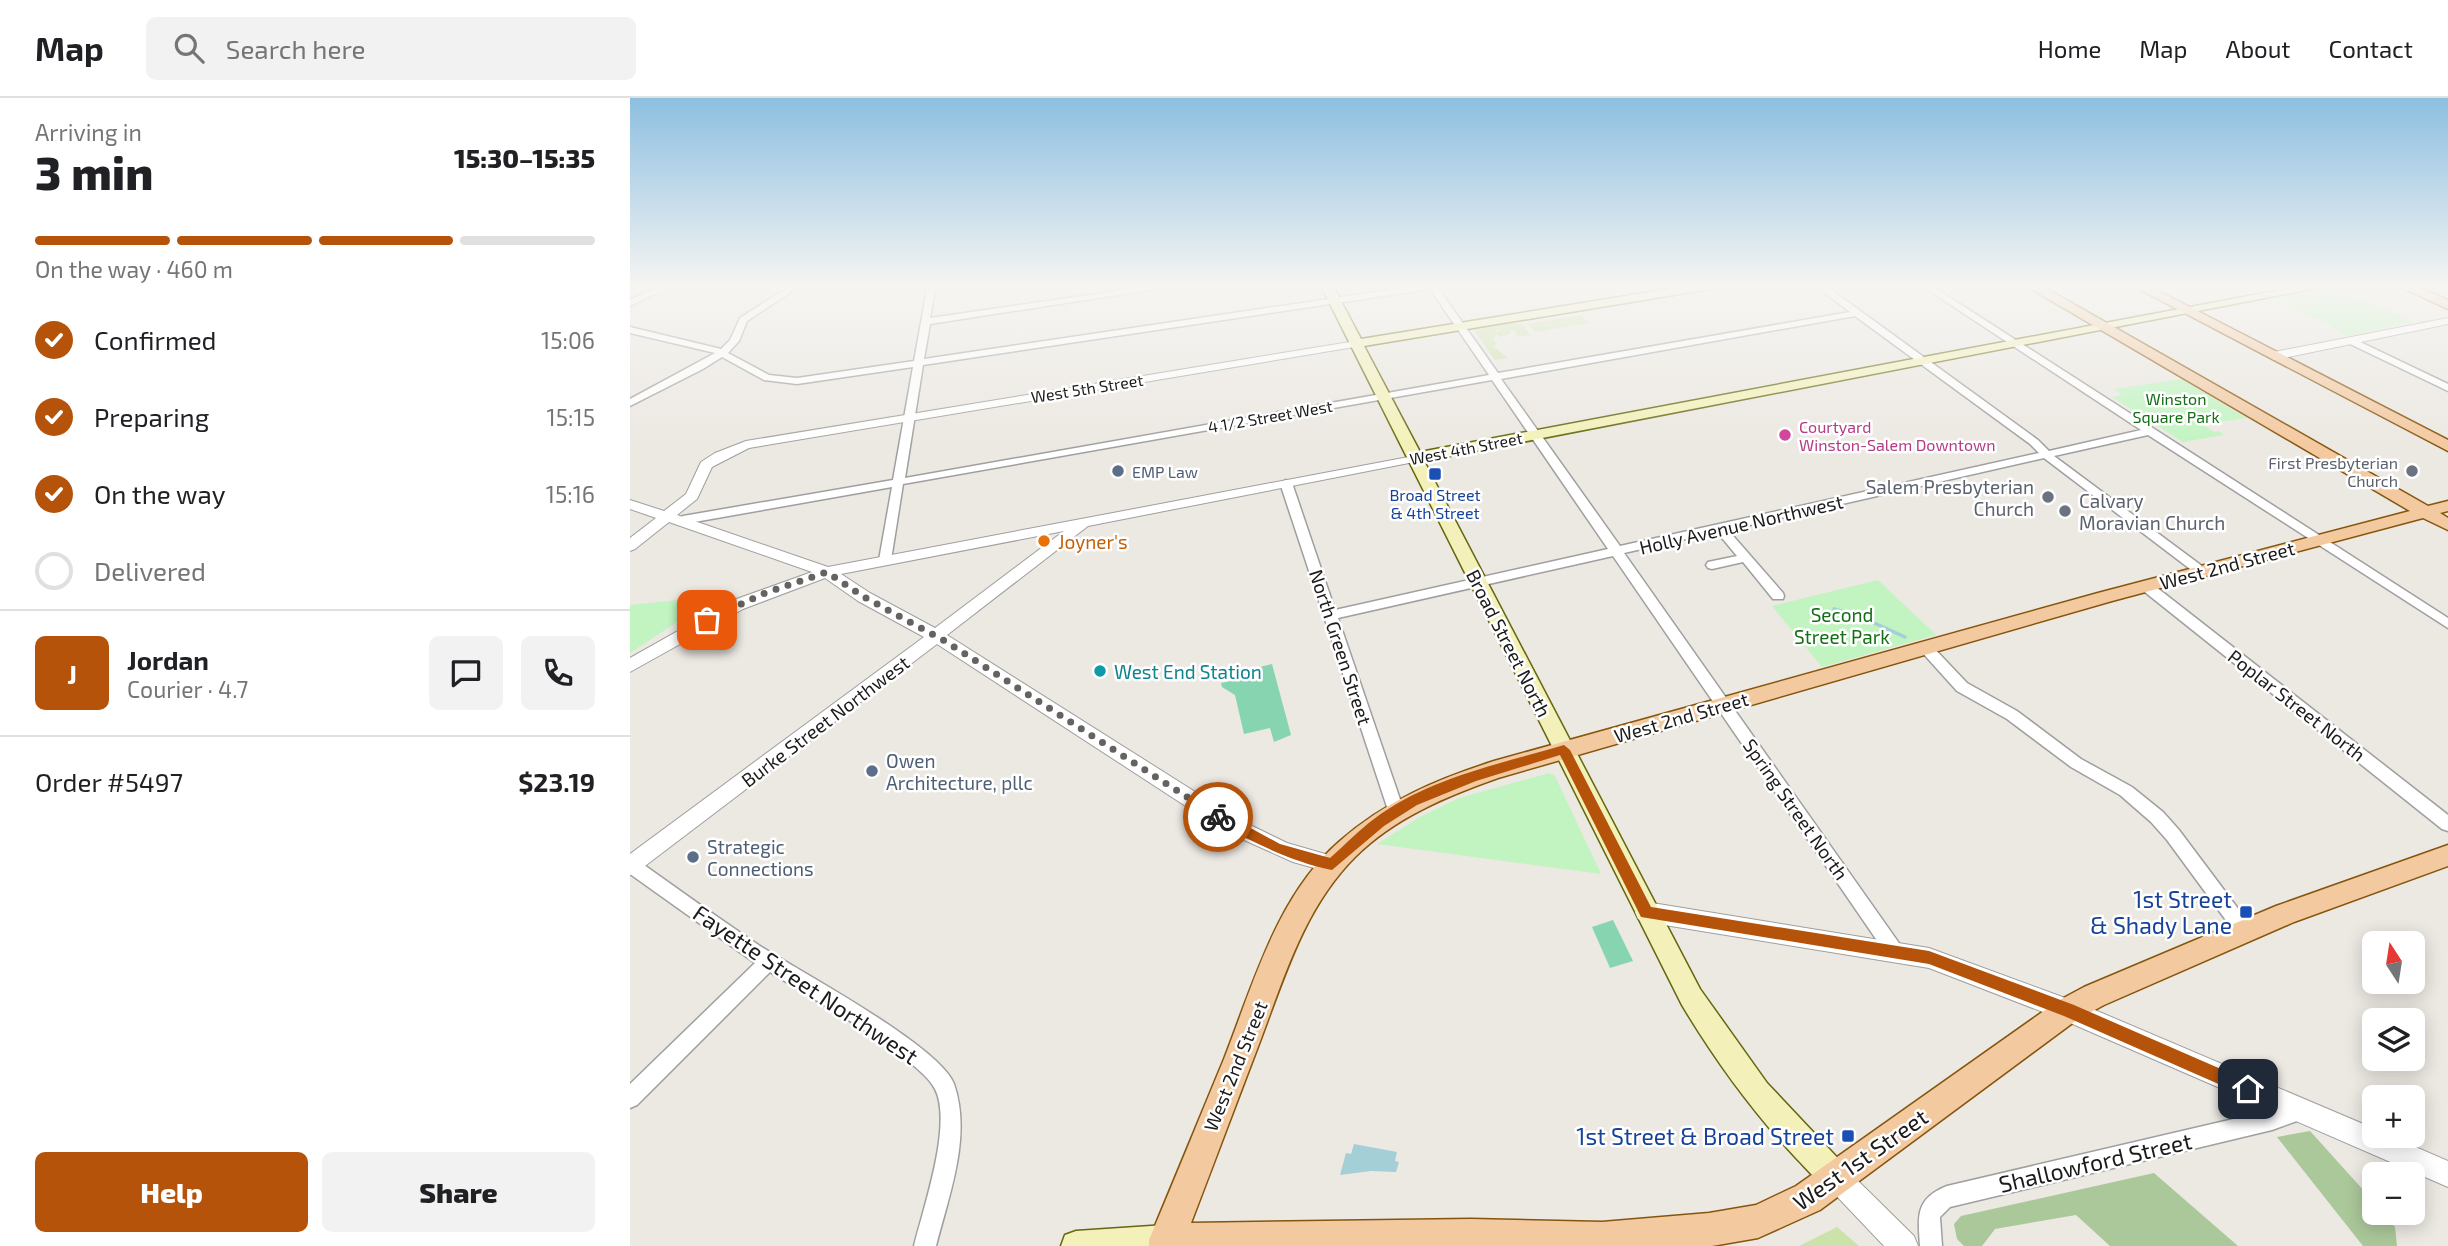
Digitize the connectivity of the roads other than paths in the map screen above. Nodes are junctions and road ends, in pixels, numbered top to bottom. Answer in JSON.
{"nodes":[{"id":1,"x":670,"y":340,"type":"edge"},
{"id":2,"x":735,"y":340,"type":"edge"},
{"id":3,"x":921,"y":340,"type":"edge"},
{"id":4,"x":1083,"y":340,"type":"edge"},
{"id":5,"x":1354,"y":340,"type":"edge"},
{"id":6,"x":1383,"y":340,"type":"edge"},
{"id":7,"x":1470,"y":340,"type":"edge"},
{"id":8,"x":1707,"y":340,"type":"edge"},
{"id":9,"x":1894,"y":340,"type":"edge"},
{"id":10,"x":2010,"y":340,"type":"edge"},
{"id":11,"x":2034,"y":340,"type":"edge"},
{"id":12,"x":2125,"y":340,"type":"edge"},
{"id":13,"x":2243,"y":340,"type":"edge"},
{"id":14,"x":2358,"y":340,"type":"edge"},
{"id":15,"x":2351,"y":341,"type":"junction"},
{"id":16,"x":2015,"y":343,"type":"junction"},
{"id":17,"x":1356,"y":344,"type":"junction"},
{"id":18,"x":723,"y":352,"type":"junction"},
{"id":19,"x":2274,"y":356,"type":"junction"},
{"id":20,"x":1923,"y":360,"type":"junction"},
{"id":21,"x":918,"y":365,"type":"junction"},
{"id":22,"x":1495,"y":377,"type":"junction"},
{"id":23,"x":2448,"y":388,"type":"edge"},
{"id":24,"x":1383,"y":397,"type":"junction"},
{"id":25,"x":630,"y":403,"type":"edge"},
{"id":26,"x":908,"y":418,"type":"junction"},
{"id":27,"x":2151,"y":432,"type":"junction"},
{"id":28,"x":1535,"y":435,"type":"junction"},
{"id":29,"x":2448,"y":446,"type":"edge"},
{"id":30,"x":2047,"y":453,"type":"junction"},
{"id":31,"x":1414,"y":458,"type":"junction"},
{"id":32,"x":898,"y":482,"type":"junction"},
{"id":33,"x":1286,"y":483,"type":"junction"},
{"id":34,"x":630,"y":504,"type":"edge"},
{"id":35,"x":2448,"y":506,"type":"edge"},
{"id":36,"x":2425,"y":512,"type":"junction"},
{"id":37,"x":676,"y":518,"type":"junction"},
{"id":38,"x":1084,"y":522,"type":"junction"},
{"id":39,"x":2448,"y":525,"type":"edge"},
{"id":40,"x":1721,"y":529,"type":"junction"},
{"id":41,"x":2319,"y":540,"type":"junction"},
{"id":42,"x":630,"y":546,"type":"edge"},
{"id":43,"x":1618,"y":553,"type":"junction"},
{"id":44,"x":1745,"y":558,"type":"junction"},
{"id":45,"x":881,"y":561,"type":"junction"},
{"id":46,"x":1712,"y":565,"type":"dead end"},
{"id":47,"x":827,"y":572,"type":"junction"},
{"id":48,"x":2202,"y":572,"type":"junction"},
{"id":49,"x":1478,"y":582,"type":"junction"},
{"id":50,"x":2146,"y":586,"type":"junction"},
{"id":51,"x":851,"y":588,"type":"junction"},
{"id":52,"x":1778,"y":596,"type":"dead end"},
{"id":53,"x":1331,"y":615,"type":"junction"},
{"id":54,"x":2448,"y":624,"type":"edge"},
{"id":55,"x":936,"y":636,"type":"junction"},
{"id":56,"x":1925,"y":647,"type":"junction"},
{"id":57,"x":630,"y":666,"type":"edge"},
{"id":58,"x":1723,"y":705,"type":"junction"},
{"id":59,"x":1564,"y":750,"type":"junction"},
{"id":60,"x":1396,"y":811,"type":"junction"},
{"id":61,"x":2448,"y":824,"type":"edge"},
{"id":62,"x":2448,"y":844,"type":"edge"},
{"id":63,"x":2448,"y":855,"type":"edge"},
{"id":64,"x":1332,"y":864,"type":"junction"},
{"id":65,"x":631,"y":866,"type":"edge"},
{"id":66,"x":2379,"y":878,"type":"junction"},
{"id":67,"x":1646,"y":912,"type":"junction"},
{"id":68,"x":2245,"y":932,"type":"junction"},
{"id":69,"x":1895,"y":952,"type":"junction"},
{"id":70,"x":768,"y":962,"type":"junction"},
{"id":71,"x":2068,"y":1010,"type":"junction"},
{"id":72,"x":630,"y":1098,"type":"edge"},
{"id":73,"x":2298,"y":1111,"type":"junction"},
{"id":74,"x":2448,"y":1174,"type":"edge"},
{"id":75,"x":1836,"y":1178,"type":"junction"},
{"id":76,"x":1552,"y":1242,"type":"edge"},
{"id":77,"x":1165,"y":1244,"type":"edge"},
{"id":78,"x":925,"y":1246,"type":"edge"},
{"id":79,"x":1076,"y":1246,"type":"edge"},
{"id":80,"x":1904,"y":1246,"type":"edge"},
{"id":81,"x":1931,"y":1246,"type":"edge"}],
"edges":[{"from":1,"to":18,"type":"street"},
{"from":2,"to":18,"type":"street"},
{"from":3,"to":21,"type":"street"},
{"from":4,"to":21,"type":"street"},
{"from":5,"to":17,"type":"main road","name":"Broad Street North"},
{"from":6,"to":17,"type":"main road","name":"West 5th Street"},
{"from":7,"to":22,"type":"street","name":"Spring Street North"},
{"from":8,"to":22,"type":"street","name":"4 1/2 Street West"},
{"from":9,"to":20,"type":"street"},
{"from":10,"to":16,"type":"street"},
{"from":11,"to":16,"type":"main road","name":"West 4th Street"},
{"from":12,"to":36,"type":"main road"},
{"from":13,"to":19,"type":"main road"},
{"from":14,"to":15,"type":"street"},
{"from":15,"to":19,"type":"street"},
{"from":15,"to":23,"type":"street"},
{"from":16,"to":20,"type":"main road","name":"West 4th Street"},
{"from":16,"to":27,"type":"street"},
{"from":17,"to":24,"type":"main road","name":"Broad Street North"},
{"from":17,"to":26,"type":"street","name":"West 5th Street"},
{"from":18,"to":21,"type":"street"},
{"from":18,"to":25,"type":"street"},
{"from":19,"to":29,"type":"main road"},
{"from":20,"to":28,"type":"main road","name":"West 4th Street"},
{"from":20,"to":30,"type":"street"},
{"from":21,"to":26,"type":"street"},
{"from":22,"to":24,"type":"street","name":"4 1/2 Street West"},
{"from":22,"to":28,"type":"street","name":"Spring Street North"},
{"from":24,"to":31,"type":"main road","name":"Broad Street North"},
{"from":24,"to":32,"type":"street","name":"4 1/2 Street West"},
{"from":26,"to":32,"type":"street"},
{"from":26,"to":37,"type":"street","name":"West 5th Street"},
{"from":27,"to":30,"type":"street","name":"Holly Avenue Northwest"},
{"from":27,"to":41,"type":"street"},
{"from":28,"to":31,"type":"main road","name":"West 4th Street"},
{"from":28,"to":43,"type":"street","name":"Spring Street North"},
{"from":30,"to":40,"type":"street","name":"Holly Avenue Northwest"},
{"from":30,"to":48,"type":"street"},
{"from":31,"to":33,"type":"street","name":"West 4th Street"},
{"from":31,"to":49,"type":"main road","name":"Broad Street North"},
{"from":32,"to":37,"type":"street","name":"4 1/2 Street West"},
{"from":32,"to":45,"type":"street"},
{"from":33,"to":38,"type":"street","name":"West 4th Street"},
{"from":33,"to":53,"type":"street","name":"North Green Street"},
{"from":34,"to":37,"type":"street"},
{"from":35,"to":36,"type":"main road","name":"West 2nd Street"},
{"from":36,"to":39,"type":"main road"},
{"from":36,"to":41,"type":"main road","name":"West 2nd Street"},
{"from":37,"to":42,"type":"street","name":"West 5th Street"},
{"from":37,"to":47,"type":"street"},
{"from":38,"to":45,"type":"street","name":"West 4th Street"},
{"from":38,"to":55,"type":"street","name":"Burke Street Northwest"},
{"from":40,"to":43,"type":"street","name":"Holly Avenue Northwest"},
{"from":40,"to":44,"type":"street"},
{"from":41,"to":48,"type":"main road","name":"West 2nd Street"},
{"from":41,"to":54,"type":"street"},
{"from":43,"to":49,"type":"street","name":"Holly Avenue Northwest"},
{"from":43,"to":58,"type":"street","name":"Spring Street North"},
{"from":44,"to":46,"type":"street"},
{"from":44,"to":52,"type":"street"},
{"from":45,"to":47,"type":"street","name":"West 4th Street"},
{"from":45,"to":51,"type":"street"},
{"from":47,"to":51,"type":"street"},
{"from":47,"to":57,"type":"street","name":"West 4th Street"},
{"from":48,"to":50,"type":"main road","name":"West 2nd Street"},
{"from":49,"to":53,"type":"street","name":"Holly Avenue Northwest"},
{"from":49,"to":59,"type":"main road","name":"Broad Street North"},
{"from":50,"to":56,"type":"main road","name":"West 2nd Street"},
{"from":50,"to":61,"type":"street","name":"Poplar Street North"},
{"from":51,"to":55,"type":"street"},
{"from":53,"to":60,"type":"street","name":"North Green Street"},
{"from":55,"to":64,"type":"street"},
{"from":55,"to":65,"type":"street","name":"Burke Street Northwest"},
{"from":56,"to":58,"type":"main road","name":"West 2nd Street"},
{"from":56,"to":68,"type":"street"},
{"from":58,"to":59,"type":"main road","name":"West 2nd Street"},
{"from":58,"to":69,"type":"street","name":"Spring Street North"},
{"from":59,"to":60,"type":"main road","name":"West 2nd Street"},
{"from":59,"to":67,"type":"main road","name":"Broad Street North"},
{"from":60,"to":64,"type":"main road","name":"West 2nd Street"},
{"from":62,"to":66,"type":"main road","name":"West 1st Street"},
{"from":63,"to":66,"type":"main road","name":"West 1st Street"},
{"from":64,"to":77,"type":"main road","name":"West 2nd Street"},
{"from":65,"to":70,"type":"street","name":"Fayette Street Northwest"},
{"from":66,"to":68,"type":"main road","name":"West 1st Street"},
{"from":67,"to":69,"type":"street"},
{"from":67,"to":75,"type":"main road","name":"Broad Street North"},
{"from":68,"to":71,"type":"main road","name":"West 1st Street"},
{"from":69,"to":71,"type":"street"},
{"from":70,"to":72,"type":"street"},
{"from":70,"to":78,"type":"street","name":"Fayette Street Northwest"},
{"from":71,"to":73,"type":"street"},
{"from":71,"to":75,"type":"main road","name":"West 1st Street"},
{"from":73,"to":74,"type":"street"},
{"from":73,"to":81,"type":"street","name":"Shallowford Street"},
{"from":75,"to":76,"type":"main road","name":"West 1st Street"},
{"from":75,"to":80,"type":"street"},
{"from":76,"to":77,"type":"main road","name":"West 1st Street"},
{"from":77,"to":79,"type":"main road","name":"West 1st Street"}]}
